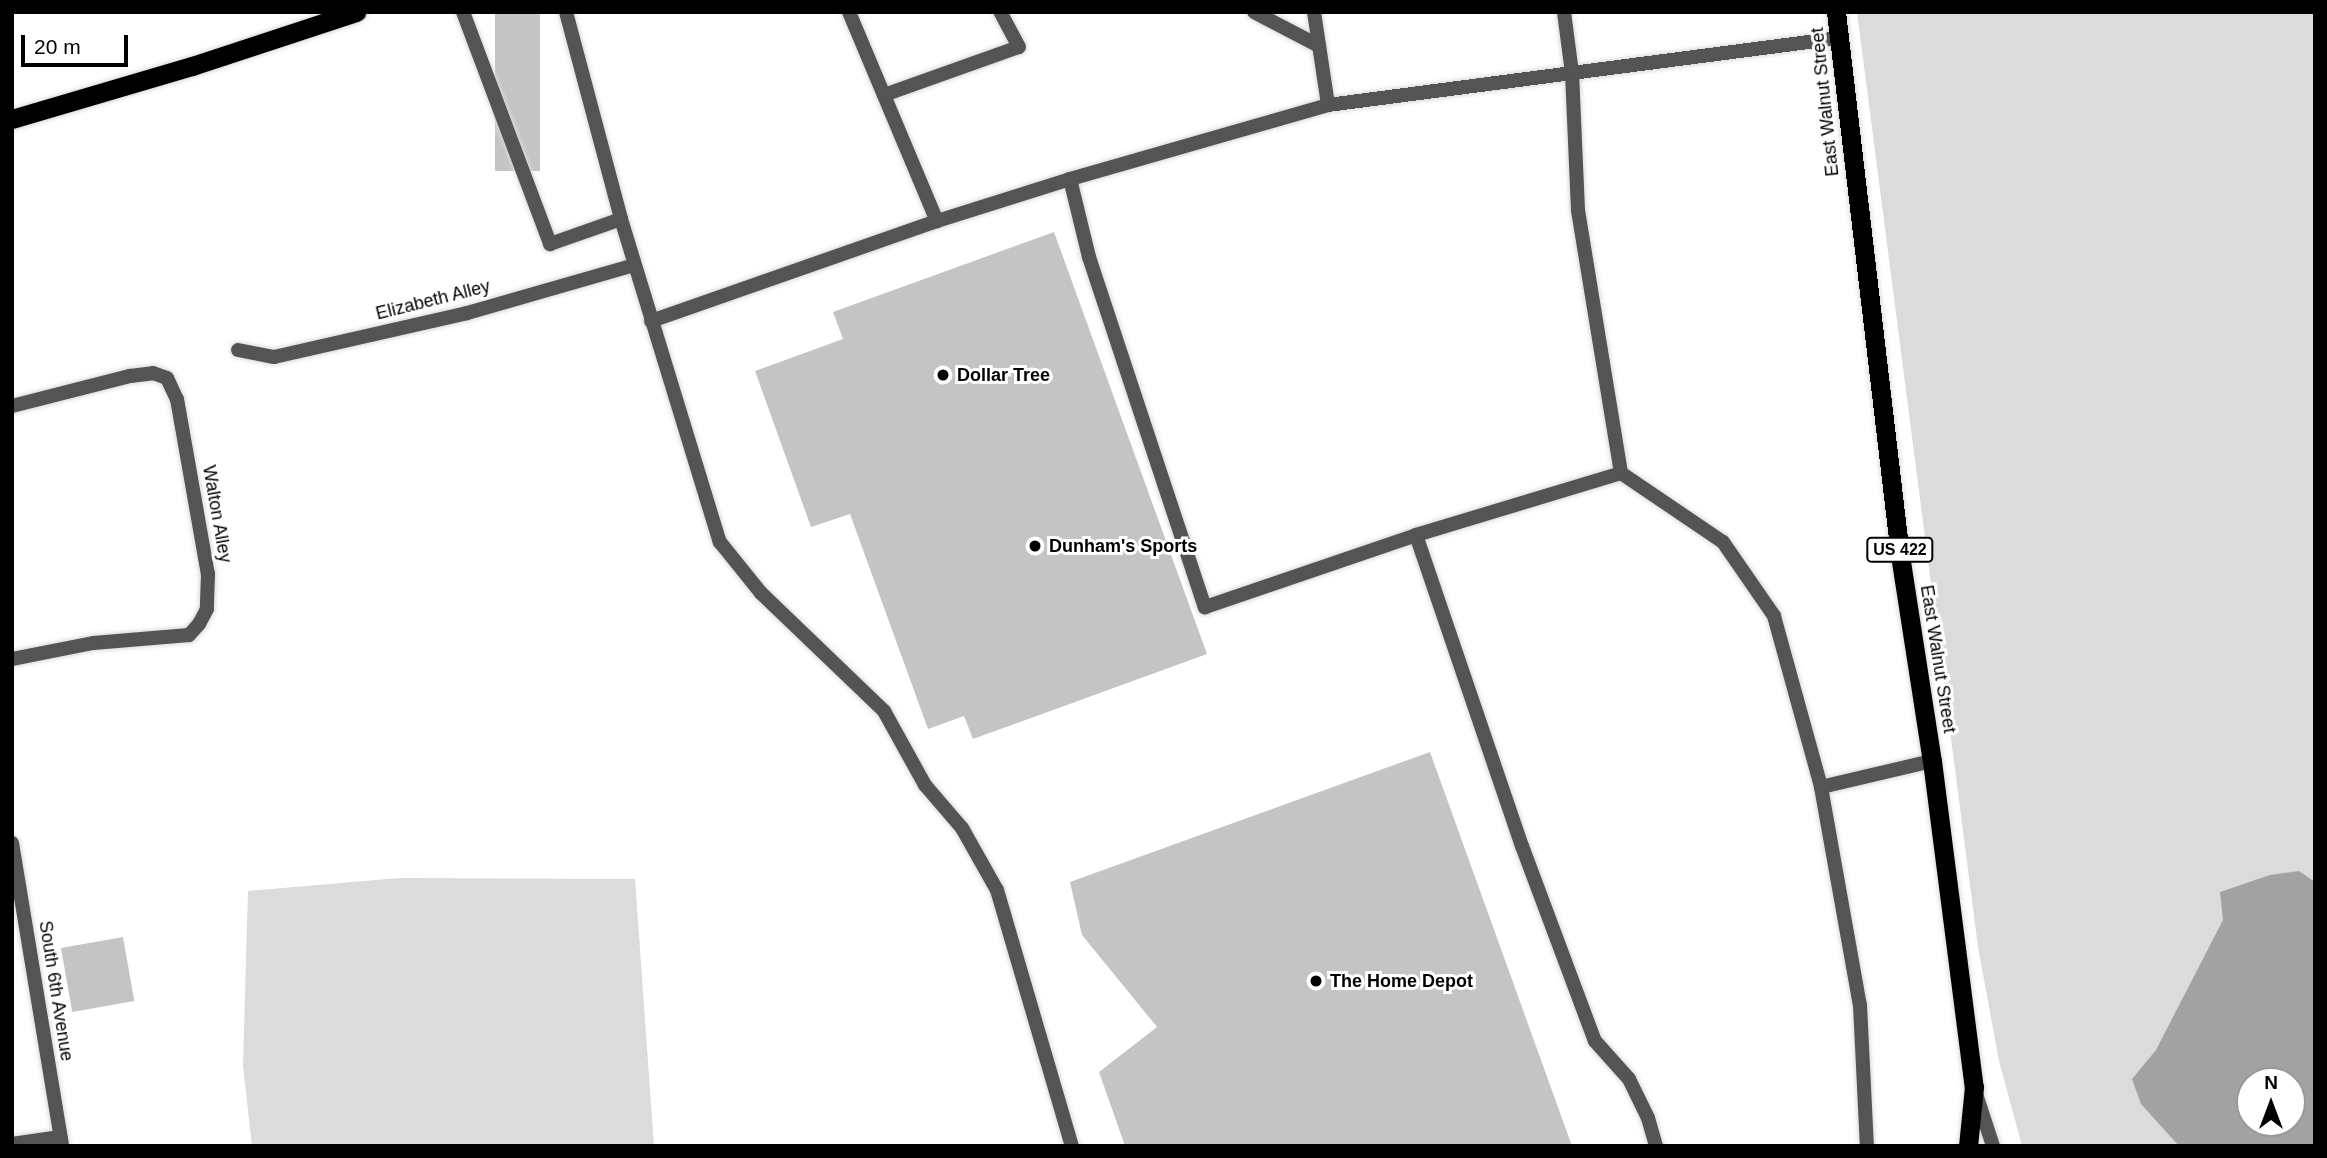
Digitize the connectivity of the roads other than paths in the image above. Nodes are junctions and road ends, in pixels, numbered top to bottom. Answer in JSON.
{"nodes":[{"id":1,"x":356,"y":12,"type":"edge"},
{"id":2,"x":463,"y":12,"type":"edge"},
{"id":3,"x":566,"y":12,"type":"edge"},
{"id":4,"x":849,"y":12,"type":"edge"},
{"id":5,"x":1000,"y":12,"type":"edge"},
{"id":6,"x":1254,"y":12,"type":"edge"},
{"id":7,"x":1314,"y":12,"type":"edge"},
{"id":8,"x":1564,"y":12,"type":"edge"},
{"id":9,"x":1836,"y":12,"type":"edge"},
{"id":10,"x":333,"y":16,"type":"edge"},
{"id":11,"x":1839,"y":38,"type":"junction"},
{"id":12,"x":1318,"y":46,"type":"junction"},
{"id":13,"x":1572,"y":73,"type":"junction"},
{"id":14,"x":884,"y":95,"type":"junction"},
{"id":15,"x":1328,"y":105,"type":"junction"},
{"id":16,"x":12,"y":119,"type":"edge"},
{"id":17,"x":1070,"y":178,"type":"junction"},
{"id":18,"x":621,"y":219,"type":"junction"},
{"id":19,"x":937,"y":221,"type":"junction"},
{"id":20,"x":634,"y":265,"type":"junction"},
{"id":21,"x":652,"y":321,"type":"junction"},
{"id":22,"x":238,"y":350,"type":"dead end"},
{"id":23,"x":12,"y":406,"type":"edge"},
{"id":24,"x":1621,"y":473,"type":"junction"},
{"id":25,"x":1416,"y":536,"type":"junction"},
{"id":26,"x":12,"y":659,"type":"edge"},
{"id":27,"x":1932,"y":761,"type":"junction"},
{"id":28,"x":1821,"y":787,"type":"junction"},
{"id":29,"x":12,"y":843,"type":"edge"},
{"id":30,"x":17,"y":897,"type":"edge"},
{"id":31,"x":1974,"y":1087,"type":"junction"},
{"id":32,"x":61,"y":1142,"type":"edge"},
{"id":33,"x":12,"y":1144,"type":"edge"},
{"id":34,"x":1073,"y":1146,"type":"edge"},
{"id":35,"x":1656,"y":1146,"type":"edge"},
{"id":36,"x":1867,"y":1146,"type":"edge"},
{"id":37,"x":1968,"y":1146,"type":"edge"},
{"id":38,"x":1993,"y":1146,"type":"edge"}],
"edges":[{"from":1,"to":10,"type":"highway"},
{"from":2,"to":18,"type":"street"},
{"from":3,"to":18,"type":"street"},
{"from":4,"to":14,"type":"street"},
{"from":5,"to":14,"type":"street"},
{"from":6,"to":12,"type":"street"},
{"from":7,"to":12,"type":"street"},
{"from":8,"to":13,"type":"street"},
{"from":9,"to":11,"type":"highway","name":"East Walnut Street","number":"US 422"},
{"from":10,"to":16,"type":"highway"},
{"from":11,"to":13,"type":"street"},
{"from":11,"to":27,"type":"highway","name":"East Walnut Street","number":"US 422"},
{"from":12,"to":15,"type":"street"},
{"from":13,"to":15,"type":"street"},
{"from":13,"to":24,"type":"street"},
{"from":14,"to":19,"type":"street"},
{"from":15,"to":17,"type":"street"},
{"from":17,"to":19,"type":"street"},
{"from":17,"to":25,"type":"street"},
{"from":18,"to":20,"type":"street"},
{"from":19,"to":21,"type":"street"},
{"from":20,"to":21,"type":"street"},
{"from":20,"to":22,"type":"street","name":"Elizabeth Alley"},
{"from":21,"to":34,"type":"street"},
{"from":23,"to":26,"type":"street","name":"Walton Alley"},
{"from":24,"to":25,"type":"street"},
{"from":24,"to":28,"type":"street"},
{"from":25,"to":35,"type":"street"},
{"from":27,"to":28,"type":"street"},
{"from":27,"to":31,"type":"highway","name":"East Walnut Street","number":"US 422"},
{"from":28,"to":36,"type":"street"},
{"from":29,"to":30,"type":"street","name":"South 6th Avenue"},
{"from":30,"to":32,"type":"street","name":"South 6th Avenue"},
{"from":31,"to":37,"type":"highway","name":"East Walnut Street","number":"US 422"},
{"from":31,"to":38,"type":"street"},
{"from":32,"to":33,"type":"street"}]}
